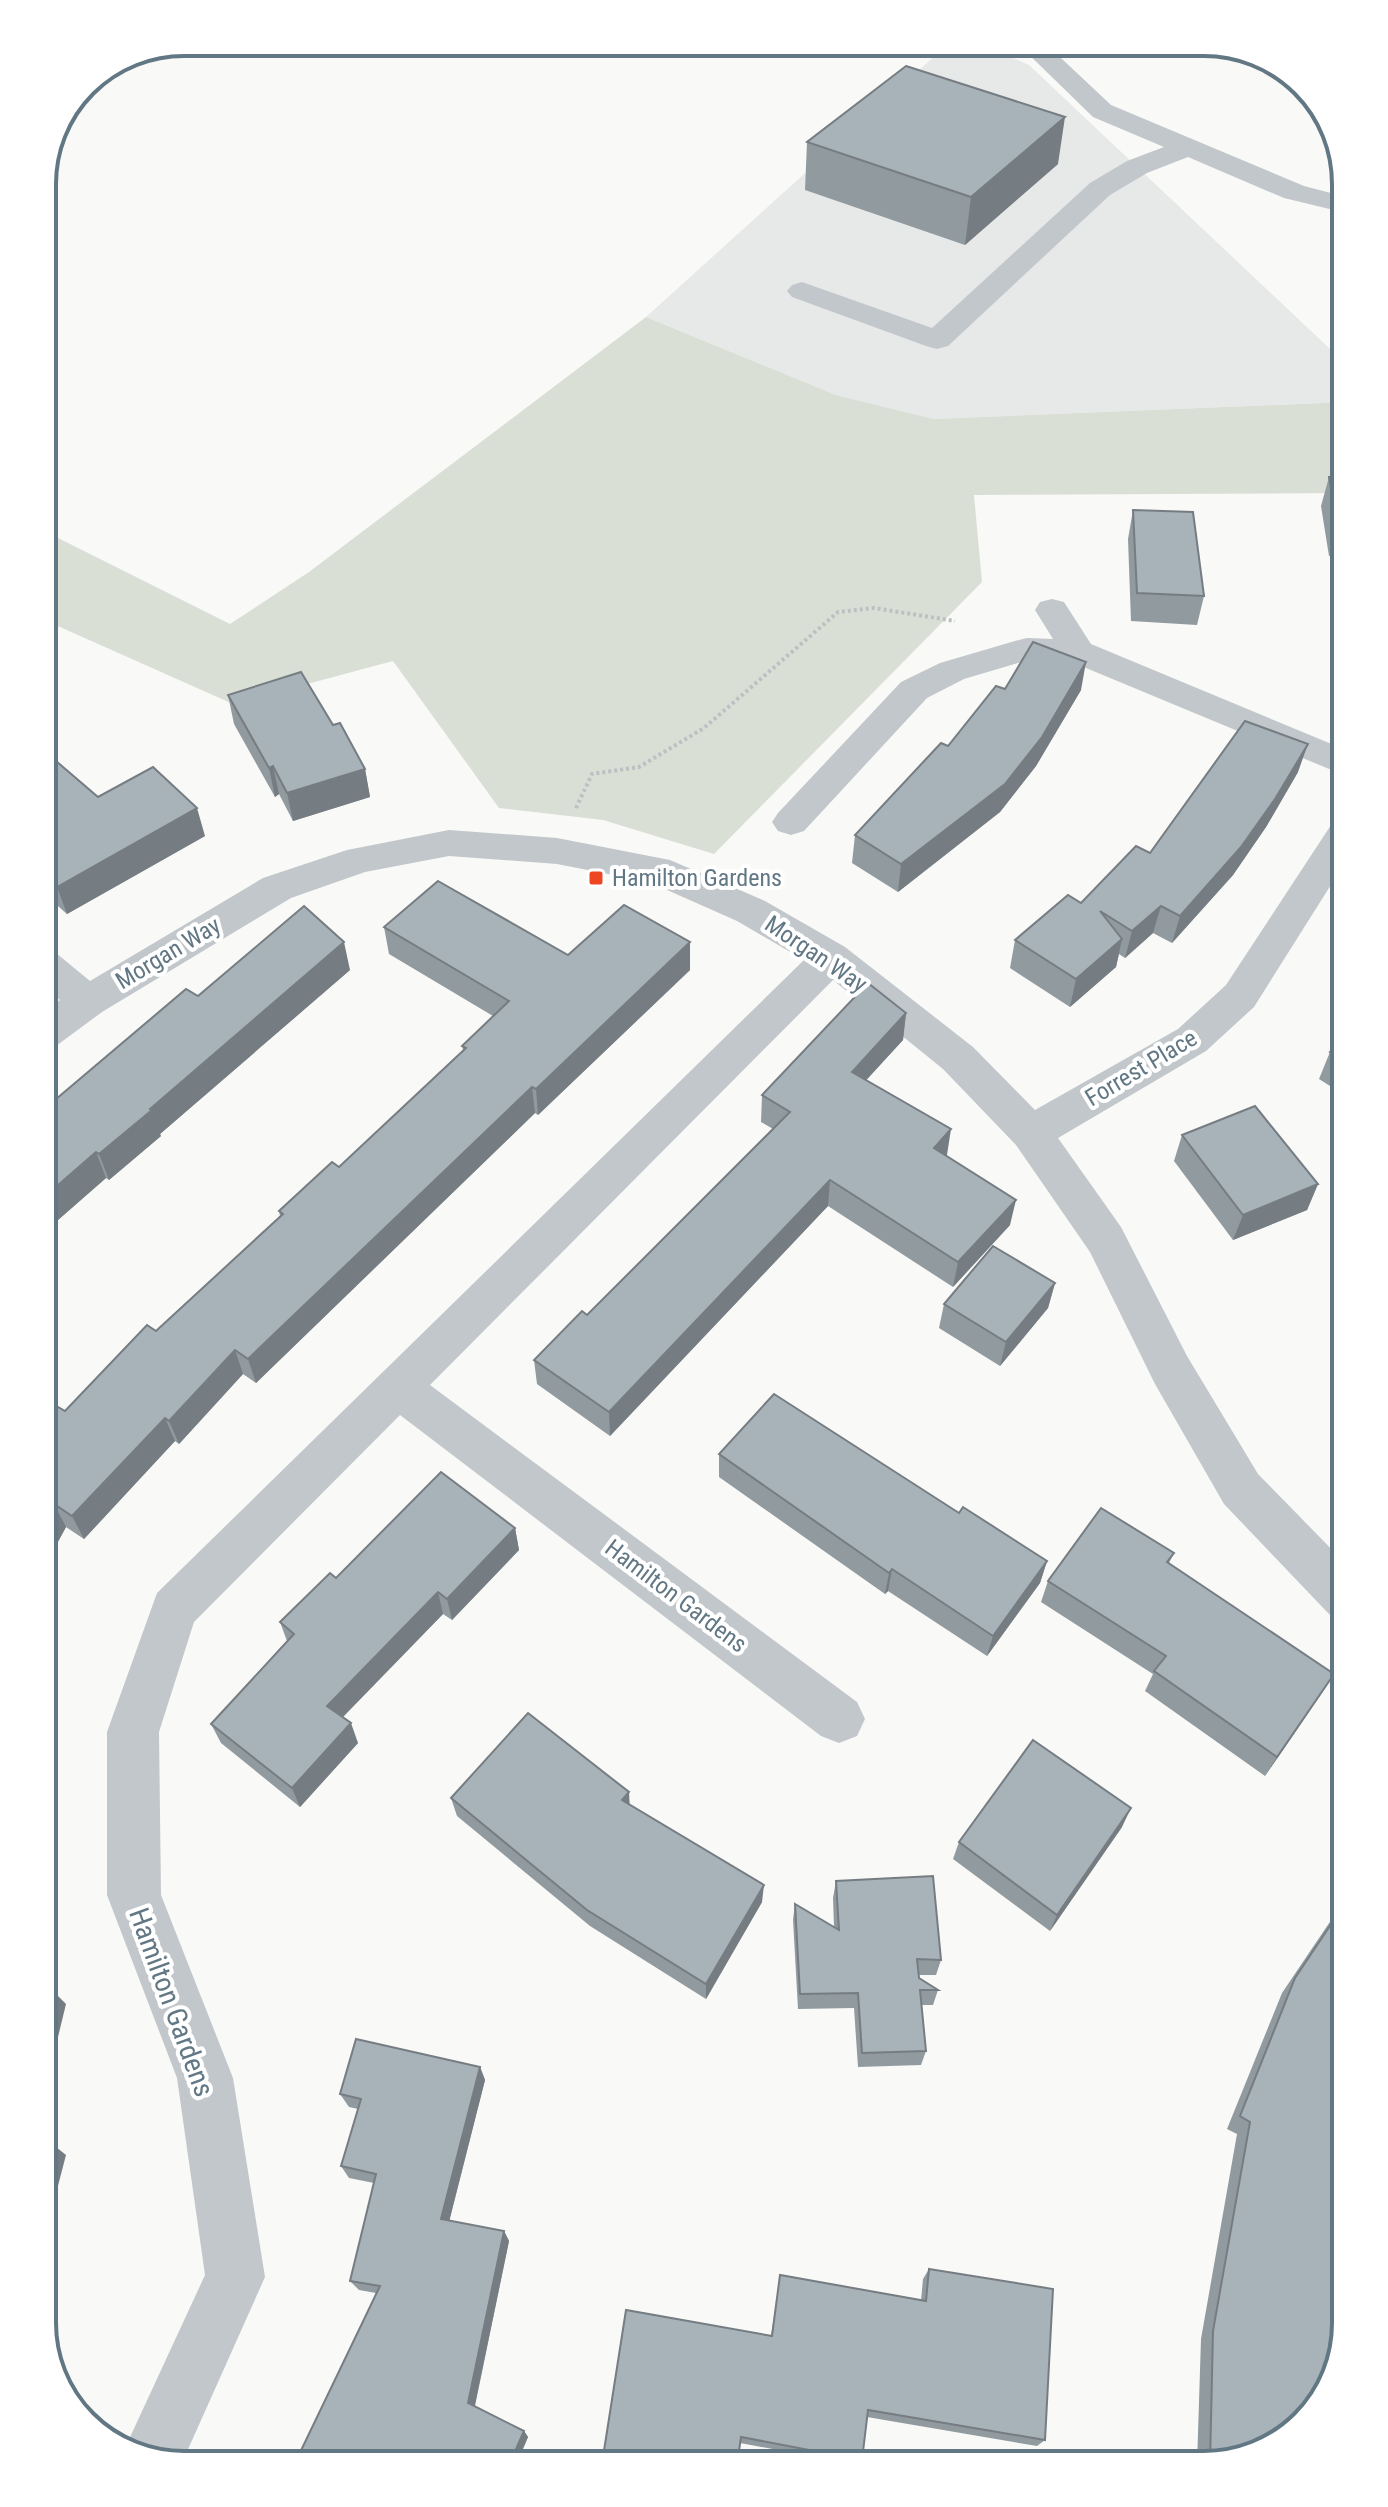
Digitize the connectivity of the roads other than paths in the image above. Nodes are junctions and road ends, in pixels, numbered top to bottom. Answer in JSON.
{"nodes":[{"id":1,"x":1044,"y":56,"type":"edge"},
{"id":2,"x":1189,"y":147,"type":"junction"},
{"id":3,"x":1332,"y":202,"type":"edge"},
{"id":4,"x":802,"y":291,"type":"dead end"},
{"id":5,"x":1052,"y":610,"type":"dead end"},
{"id":6,"x":1079,"y":652,"type":"junction"},
{"id":7,"x":1332,"y":758,"type":"edge"},
{"id":8,"x":791,"y":822,"type":"dead end"},
{"id":9,"x":1332,"y":853,"type":"edge"},
{"id":10,"x":831,"y":957,"type":"junction"},
{"id":11,"x":56,"y":975,"type":"edge"},
{"id":12,"x":88,"y":1001,"type":"junction"},
{"id":13,"x":56,"y":1025,"type":"edge"},
{"id":14,"x":1031,"y":1133,"type":"junction"},
{"id":15,"x":397,"y":1387,"type":"junction"},
{"id":16,"x":1332,"y":1574,"type":"edge"},
{"id":17,"x":839,"y":1719,"type":"dead end"},
{"id":18,"x":156,"y":2448,"type":"edge"}],
"edges":[{"from":1,"to":2,"type":"street"},
{"from":2,"to":3,"type":"street"},
{"from":2,"to":4,"type":"street"},
{"from":5,"to":6,"type":"street"},
{"from":6,"to":7,"type":"street"},
{"from":6,"to":8,"type":"street"},
{"from":9,"to":14,"type":"street","name":"Forrest Place"},
{"from":10,"to":12,"type":"street","name":"Morgan Way"},
{"from":10,"to":14,"type":"street","name":"Morgan Way"},
{"from":10,"to":15,"type":"street","name":"Hamilton Gardens"},
{"from":11,"to":12,"type":"street"},
{"from":12,"to":13,"type":"street","name":"Morgan Way"},
{"from":14,"to":16,"type":"street","name":"Morgan Way"},
{"from":15,"to":17,"type":"street","name":"Hamilton Gardens"},
{"from":15,"to":18,"type":"street","name":"Hamilton Gardens"}]}
